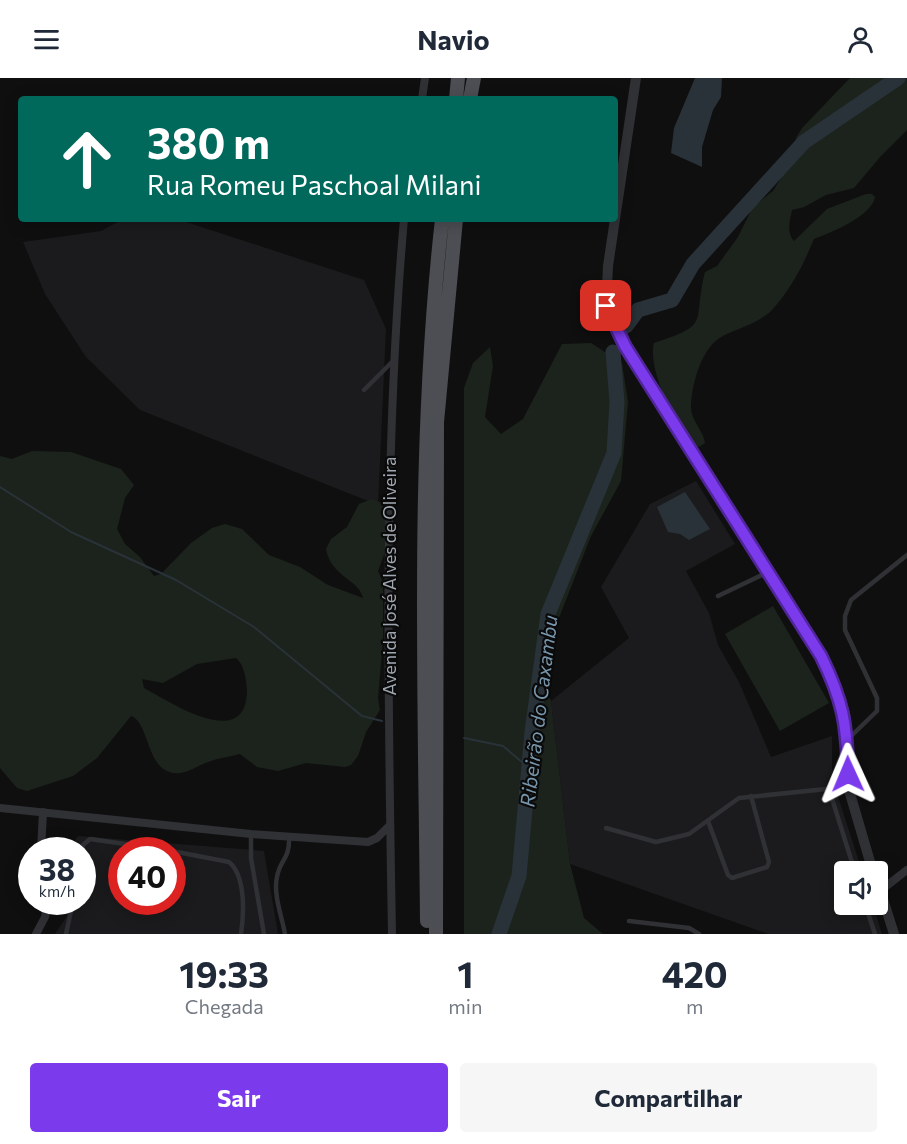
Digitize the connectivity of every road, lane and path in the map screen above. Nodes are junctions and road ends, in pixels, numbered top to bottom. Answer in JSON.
{"nodes":[{"id":1,"x":425,"y":78,"type":"edge"},
{"id":2,"x":458,"y":78,"type":"edge"},
{"id":3,"x":474,"y":78,"type":"edge"},
{"id":4,"x":636,"y":78,"type":"edge"},
{"id":5,"x":422,"y":96,"type":"edge"},
{"id":6,"x":456,"y":96,"type":"edge"},
{"id":7,"x":471,"y":96,"type":"edge"},
{"id":8,"x":618,"y":199,"type":"edge"},
{"id":9,"x":404,"y":222,"type":"edge"},
{"id":10,"x":442,"y":222,"type":"edge"},
{"id":11,"x":456,"y":222,"type":"edge"},
{"id":12,"x":615,"y":222,"type":"edge"},
{"id":13,"x":393,"y":361,"type":"junction"},
{"id":14,"x":364,"y":390,"type":"dead end"},
{"id":15,"x":907,"y":555,"type":"edge"},
{"id":16,"x":768,"y":572,"type":"junction"},
{"id":17,"x":718,"y":596,"type":"dead end"},
{"id":18,"x":848,"y":740,"type":"junction"},
{"id":19,"x":830,"y":789,"type":"junction"},
{"id":20,"x":849,"y":790,"type":"junction"},
{"id":21,"x":751,"y":796,"type":"junction"},
{"id":22,"x":0,"y":808,"type":"edge"},
{"id":23,"x":43,"y":812,"type":"junction"},
{"id":24,"x":708,"y":821,"type":"junction"},
{"id":25,"x":390,"y":824,"type":"junction"},
{"id":26,"x":606,"y":828,"type":"dead end"},
{"id":27,"x":251,"y":834,"type":"junction"},
{"id":28,"x":42,"y":837,"type":"edge"},
{"id":29,"x":289,"y":837,"type":"junction"},
{"id":30,"x":186,"y":854,"type":"edge"},
{"id":31,"x":852,"y":861,"type":"edge"},
{"id":32,"x":870,"y":861,"type":"edge"},
{"id":33,"x":907,"y":870,"type":"edge"},
{"id":34,"x":888,"y":882,"type":"edge"},
{"id":35,"x":45,"y":915,"type":"edge"},
{"id":36,"x":70,"y":915,"type":"edge"},
{"id":37,"x":869,"y":915,"type":"edge"},
{"id":38,"x":888,"y":915,"type":"edge"},
{"id":39,"x":629,"y":921,"type":"dead end"},
{"id":40,"x":36,"y":934,"type":"edge"},
{"id":41,"x":66,"y":934,"type":"edge"},
{"id":42,"x":241,"y":934,"type":"edge"},
{"id":43,"x":264,"y":934,"type":"edge"},
{"id":44,"x":285,"y":934,"type":"edge"},
{"id":45,"x":392,"y":934,"type":"edge"},
{"id":46,"x":427,"y":934,"type":"edge"},
{"id":47,"x":436,"y":934,"type":"edge"},
{"id":48,"x":699,"y":934,"type":"edge"},
{"id":49,"x":874,"y":934,"type":"edge"},
{"id":50,"x":894,"y":934,"type":"edge"}],
"edges":[{"from":1,"to":5,"type":"street"},
{"from":2,"to":6,"type":"main road"},
{"from":3,"to":7,"type":"main road"},
{"from":4,"to":8,"type":"street"},
{"from":9,"to":13,"type":"street","name":"Avenida José Alves de Oliveira"},
{"from":10,"to":46,"type":"main road"},
{"from":11,"to":47,"type":"main road"},
{"from":12,"to":16,"type":"street"},
{"from":13,"to":14,"type":"lane"},
{"from":13,"to":25,"type":"street","name":"Avenida José Alves de Oliveira"},
{"from":15,"to":18,"type":"lane"},
{"from":16,"to":17,"type":"lane"},
{"from":16,"to":18,"type":"street"},
{"from":18,"to":20,"type":"street"},
{"from":19,"to":20,"type":"lane"},
{"from":19,"to":21,"type":"lane"},
{"from":19,"to":31,"type":"lane"},
{"from":20,"to":32,"type":"street"},
{"from":21,"to":24,"type":"lane"},
{"from":21,"to":24,"type":"lane"},
{"from":22,"to":23,"type":"street"},
{"from":23,"to":27,"type":"street"},
{"from":23,"to":28,"type":"street"},
{"from":24,"to":26,"type":"lane"},
{"from":25,"to":29,"type":"street"},
{"from":25,"to":45,"type":"street","name":"Avenida José Alves de Oliveira"},
{"from":27,"to":29,"type":"street"},
{"from":27,"to":43,"type":"lane"},
{"from":29,"to":44,"type":"lane"},
{"from":30,"to":42,"type":"lane"},
{"from":33,"to":34,"type":"street"},
{"from":35,"to":40,"type":"street"},
{"from":36,"to":41,"type":"lane"},
{"from":37,"to":49,"type":"lane"},
{"from":38,"to":50,"type":"street"},
{"from":39,"to":48,"type":"lane"}]}
